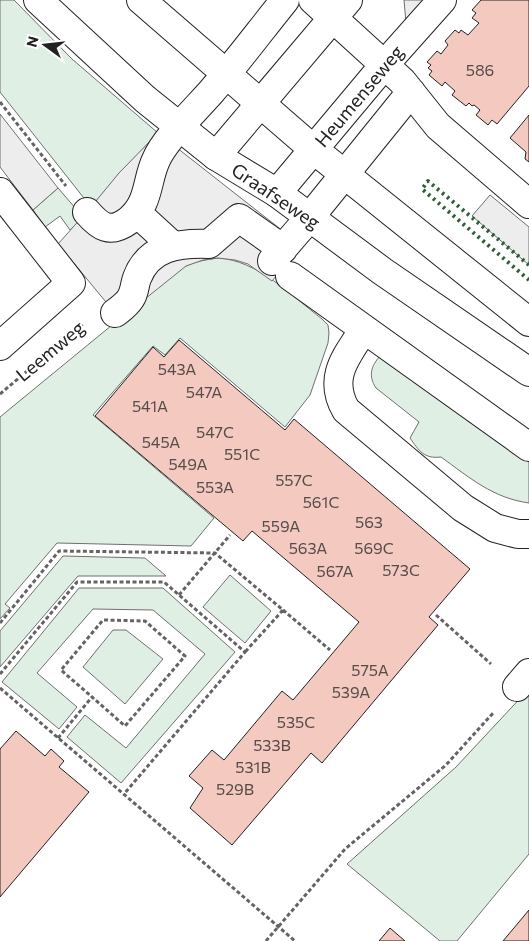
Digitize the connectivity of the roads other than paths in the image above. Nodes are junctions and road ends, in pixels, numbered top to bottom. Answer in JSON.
{"nodes":[{"id":1,"x":38,"y":0,"type":"edge"},
{"id":2,"x":141,"y":0,"type":"edge"},
{"id":3,"x":284,"y":0,"type":"edge"},
{"id":4,"x":313,"y":0,"type":"edge"},
{"id":5,"x":354,"y":0,"type":"edge"},
{"id":6,"x":442,"y":0,"type":"edge"},
{"id":7,"x":341,"y":9,"type":"edge"},
{"id":8,"x":407,"y":39,"type":"junction"},
{"id":9,"x":385,"y":64,"type":"junction"},
{"id":10,"x":226,"y":75,"type":"junction"},
{"id":11,"x":411,"y":92,"type":"junction"},
{"id":12,"x":260,"y":104,"type":"junction"},
{"id":13,"x":180,"y":127,"type":"junction"},
{"id":14,"x":313,"y":150,"type":"junction"},
{"id":15,"x":216,"y":156,"type":"junction"},
{"id":16,"x":344,"y":174,"type":"junction"},
{"id":17,"x":0,"y":192,"type":"edge"},
{"id":18,"x":277,"y":193,"type":"junction"},
{"id":19,"x":529,"y":204,"type":"edge"},
{"id":20,"x":87,"y":212,"type":"road end"},
{"id":21,"x":137,"y":213,"type":"junction"},
{"id":22,"x":310,"y":217,"type":"junction"},
{"id":23,"x":173,"y":246,"type":"junction"},
{"id":24,"x":281,"y":262,"type":"junction"},
{"id":25,"x":115,"y":313,"type":"dead end"},
{"id":26,"x":529,"y":322,"type":"edge"},
{"id":27,"x":364,"y":329,"type":"junction"},
{"id":28,"x":0,"y":346,"type":"edge"},
{"id":29,"x":529,"y":372,"type":"edge"},
{"id":30,"x":529,"y":447,"type":"edge"},
{"id":31,"x":529,"y":534,"type":"edge"}],
"edges":[{"from":1,"to":13,"type":"street","name":"Graafseweg"},
{"from":2,"to":10,"type":"street"},
{"from":3,"to":10,"type":"street"},
{"from":4,"to":7,"type":"street"},
{"from":5,"to":8,"type":"street"},
{"from":6,"to":8,"type":"street","name":"Heumenseweg"},
{"from":7,"to":9,"type":"street"},
{"from":7,"to":12,"type":"street"},
{"from":8,"to":9,"type":"street","name":"Heumenseweg"},
{"from":9,"to":11,"type":"street"},
{"from":9,"to":14,"type":"street","name":"Heumenseweg"},
{"from":10,"to":12,"type":"street"},
{"from":10,"to":13,"type":"street"},
{"from":11,"to":16,"type":"street"},
{"from":11,"to":19,"type":"street"},
{"from":12,"to":14,"type":"street"},
{"from":12,"to":15,"type":"street"},
{"from":13,"to":15,"type":"street","name":"Graafseweg"},
{"from":13,"to":21,"type":"street"},
{"from":14,"to":16,"type":"street"},
{"from":14,"to":18,"type":"street","name":"Heumenseweg"},
{"from":15,"to":18,"type":"street","name":"Graafseweg"},
{"from":16,"to":22,"type":"street"},
{"from":16,"to":26,"type":"street"},
{"from":17,"to":28,"type":"street","name":"Leemweg"},
{"from":18,"to":22,"type":"street","name":"Graafseweg"},
{"from":20,"to":21,"type":"street"},
{"from":21,"to":23,"type":"street"},
{"from":22,"to":24,"type":"street"},
{"from":22,"to":29,"type":"street","name":"Graafseweg"},
{"from":23,"to":24,"type":"street"},
{"from":23,"to":25,"type":"street"},
{"from":24,"to":27,"type":"street"},
{"from":27,"to":30,"type":"street"},
{"from":27,"to":31,"type":"street"}]}
